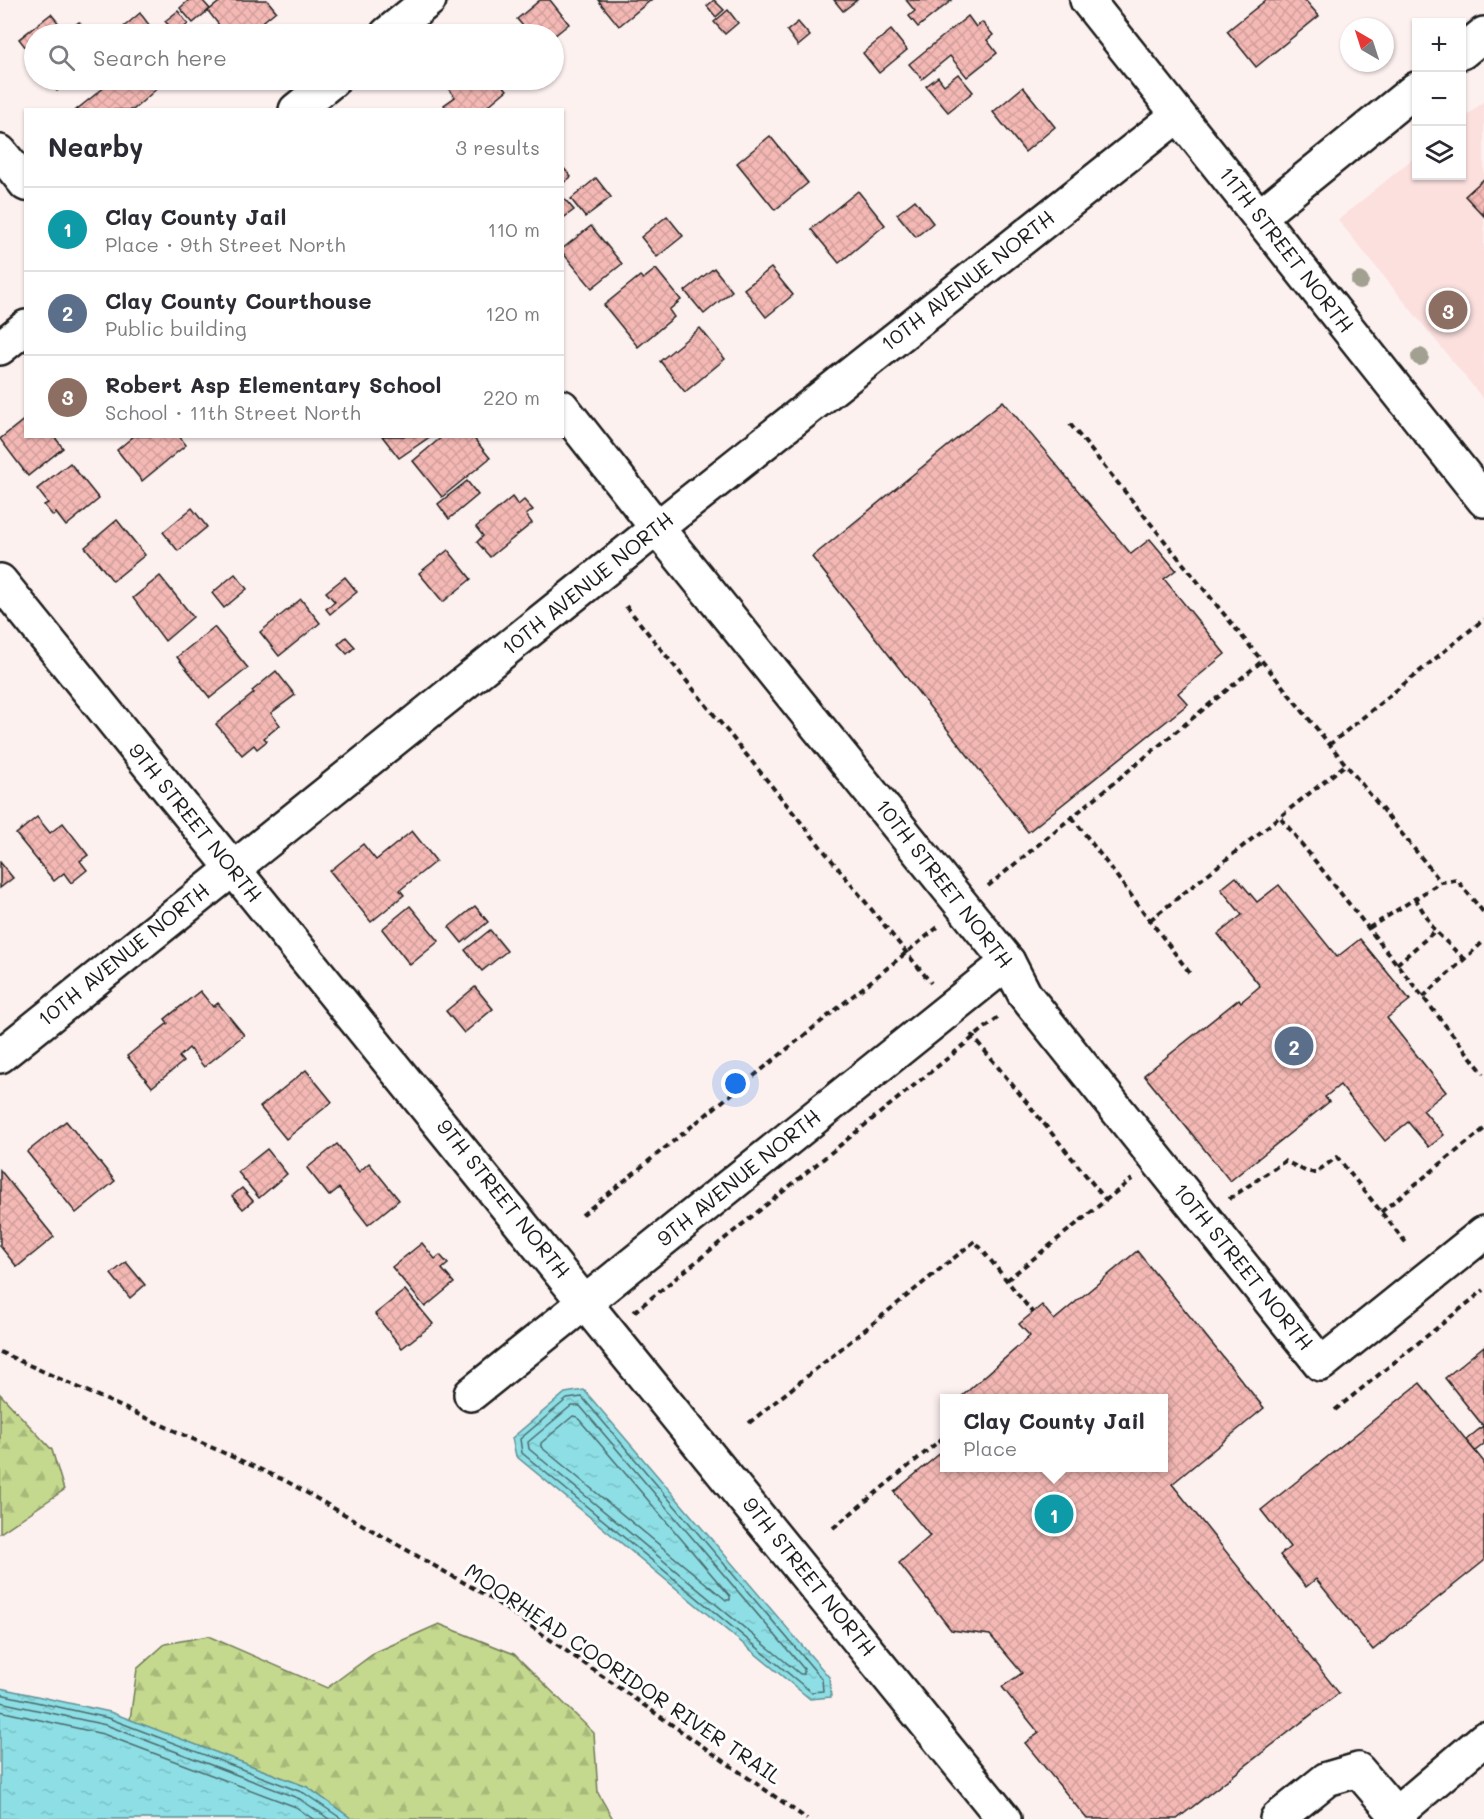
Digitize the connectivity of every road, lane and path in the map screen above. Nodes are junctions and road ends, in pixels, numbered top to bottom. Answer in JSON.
{"nodes":[{"id":1,"x":429,"y":0,"type":"edge"},
{"id":2,"x":1087,"y":0,"type":"edge"},
{"id":3,"x":399,"y":24,"type":"edge"},
{"id":4,"x":1484,"y":34,"type":"edge"},
{"id":5,"x":1466,"y":48,"type":"edge"},
{"id":6,"x":1412,"y":92,"type":"edge"},
{"id":7,"x":1178,"y":115,"type":"junction"},
{"id":8,"x":0,"y":152,"type":"edge"},
{"id":9,"x":24,"y":182,"type":"edge"},
{"id":10,"x":1260,"y":216,"type":"junction"},
{"id":11,"x":24,"y":329,"type":"edge"},
{"id":12,"x":0,"y":348,"type":"edge"},
{"id":13,"x":564,"y":410,"type":"edge"},
{"id":14,"x":1070,"y":424,"type":"dead end"},
{"id":15,"x":1484,"y":500,"type":"edge"},
{"id":16,"x":657,"y":528,"type":"junction"},
{"id":17,"x":0,"y":581,"type":"edge"},
{"id":18,"x":626,"y":606,"type":"dead end"},
{"id":19,"x":1484,"y":619,"type":"edge"},
{"id":20,"x":1261,"y":662,"type":"junction"},
{"id":21,"x":1329,"y":745,"type":"junction"},
{"id":22,"x":1345,"y":765,"type":"junction"},
{"id":23,"x":1072,"y":817,"type":"junction"},
{"id":24,"x":1281,"y":818,"type":"junction"},
{"id":25,"x":231,"y":869,"type":"junction"},
{"id":26,"x":1441,"y":882,"type":"junction"},
{"id":27,"x":1415,"y":898,"type":"junction"},
{"id":28,"x":964,"y":907,"type":"junction"},
{"id":29,"x":1484,"y":913,"type":"edge"},
{"id":30,"x":1150,"y":920,"type":"junction"},
{"id":31,"x":1369,"y":928,"type":"junction"},
{"id":32,"x":1435,"y":931,"type":"junction"},
{"id":33,"x":1484,"y":941,"type":"edge"},
{"id":34,"x":905,"y":952,"type":"junction"},
{"id":35,"x":1464,"y":959,"type":"junction"},
{"id":36,"x":1008,"y":962,"type":"junction"},
{"id":37,"x":1397,"y":964,"type":"junction"},
{"id":38,"x":1192,"y":976,"type":"dead end"},
{"id":39,"x":1025,"y":995,"type":"junction"},
{"id":40,"x":1423,"y":997,"type":"junction"},
{"id":41,"x":951,"y":1008,"type":"junction"},
{"id":42,"x":974,"y":1037,"type":"junction"},
{"id":43,"x":0,"y":1056,"type":"edge"},
{"id":44,"x":1484,"y":1074,"type":"edge"},
{"id":45,"x":1484,"y":1129,"type":"edge"},
{"id":46,"x":1156,"y":1159,"type":"junction"},
{"id":47,"x":1106,"y":1200,"type":"junction"},
{"id":48,"x":1223,"y":1200,"type":"dead end"},
{"id":49,"x":1381,"y":1212,"type":"junction"},
{"id":50,"x":582,"y":1215,"type":"dead end"},
{"id":51,"x":1484,"y":1233,"type":"edge"},
{"id":52,"x":1407,"y":1244,"type":"dead end"},
{"id":53,"x":1006,"y":1280,"type":"junction"},
{"id":54,"x":1484,"y":1290,"type":"edge"},
{"id":55,"x":586,"y":1302,"type":"junction"},
{"id":56,"x":1033,"y":1313,"type":"dead end"},
{"id":57,"x":610,"y":1331,"type":"junction"},
{"id":58,"x":0,"y":1352,"type":"edge"},
{"id":59,"x":471,"y":1394,"type":"dead end"},
{"id":60,"x":1335,"y":1410,"type":"dead end"},
{"id":61,"x":749,"y":1423,"type":"dead end"},
{"id":62,"x":940,"y":1441,"type":"edge"},
{"id":63,"x":833,"y":1528,"type":"dead end"},
{"id":64,"x":1484,"y":1739,"type":"edge"},
{"id":65,"x":1398,"y":1816,"type":"edge"},
{"id":66,"x":807,"y":1819,"type":"edge"},
{"id":67,"x":1004,"y":1819,"type":"edge"},
{"id":68,"x":1277,"y":1819,"type":"edge"}],
"edges":[{"from":1,"to":3,"type":"street"},
{"from":2,"to":7,"type":"street","name":"11TH STREET NORTH"},
{"from":4,"to":5,"type":"street"},
{"from":6,"to":10,"type":"street"},
{"from":7,"to":10,"type":"street","name":"11TH STREET NORTH"},
{"from":7,"to":16,"type":"street","name":"10TH AVENUE NORTH"},
{"from":8,"to":9,"type":"street"},
{"from":10,"to":15,"type":"street","name":"11TH STREET NORTH"},
{"from":11,"to":12,"type":"street"},
{"from":13,"to":16,"type":"street","name":"10TH STREET NORTH"},
{"from":14,"to":20,"type":"path"},
{"from":16,"to":25,"type":"street","name":"10TH AVENUE NORTH"},
{"from":16,"to":28,"type":"street","name":"10TH STREET NORTH"},
{"from":17,"to":25,"type":"street","name":"9TH STREET NORTH"},
{"from":18,"to":34,"type":"path"},
{"from":19,"to":21,"type":"path"},
{"from":20,"to":21,"type":"path"},
{"from":20,"to":23,"type":"path"},
{"from":21,"to":22,"type":"path"},
{"from":22,"to":24,"type":"path"},
{"from":22,"to":26,"type":"path"},
{"from":23,"to":28,"type":"path"},
{"from":23,"to":30,"type":"path"},
{"from":24,"to":30,"type":"path"},
{"from":24,"to":31,"type":"path"},
{"from":25,"to":43,"type":"street","name":"10TH AVENUE NORTH"},
{"from":25,"to":55,"type":"street","name":"9TH STREET NORTH"},
{"from":26,"to":27,"type":"path"},
{"from":26,"to":29,"type":"path"},
{"from":27,"to":31,"type":"path"},
{"from":27,"to":32,"type":"path"},
{"from":28,"to":34,"type":"path"},
{"from":28,"to":36,"type":"street","name":"10TH STREET NORTH"},
{"from":30,"to":38,"type":"path"},
{"from":31,"to":37,"type":"path"},
{"from":32,"to":35,"type":"path"},
{"from":32,"to":37,"type":"path"},
{"from":33,"to":35,"type":"path"},
{"from":34,"to":41,"type":"path"},
{"from":34,"to":50,"type":"path"},
{"from":35,"to":40,"type":"path"},
{"from":36,"to":39,"type":"street","name":"10TH STREET NORTH"},
{"from":36,"to":41,"type":"street","name":"9TH AVENUE NORTH"},
{"from":37,"to":40,"type":"path"},
{"from":39,"to":42,"type":"path"},
{"from":39,"to":46,"type":"street","name":"10TH STREET NORTH"},
{"from":40,"to":44,"type":"path"},
{"from":41,"to":42,"type":"path"},
{"from":41,"to":55,"type":"street","name":"9TH AVENUE NORTH"},
{"from":42,"to":47,"type":"path"},
{"from":42,"to":57,"type":"path"},
{"from":45,"to":49,"type":"path"},
{"from":46,"to":47,"type":"path"},
{"from":46,"to":51,"type":"street","name":"10TH STREET NORTH"},
{"from":47,"to":53,"type":"path"},
{"from":48,"to":49,"type":"path"},
{"from":49,"to":52,"type":"path"},
{"from":53,"to":56,"type":"path"},
{"from":53,"to":61,"type":"path"},
{"from":54,"to":60,"type":"path"},
{"from":55,"to":57,"type":"street","name":"9TH STREET NORTH"},
{"from":55,"to":59,"type":"street","name":"9TH AVENUE NORTH"},
{"from":57,"to":67,"type":"street","name":"9TH STREET NORTH"},
{"from":58,"to":66,"type":"path","name":"MOORHEAD COORIDOR RIVER TRAIL"},
{"from":62,"to":63,"type":"path"},
{"from":64,"to":65,"type":"street"},
{"from":65,"to":68,"type":"street"}]}
